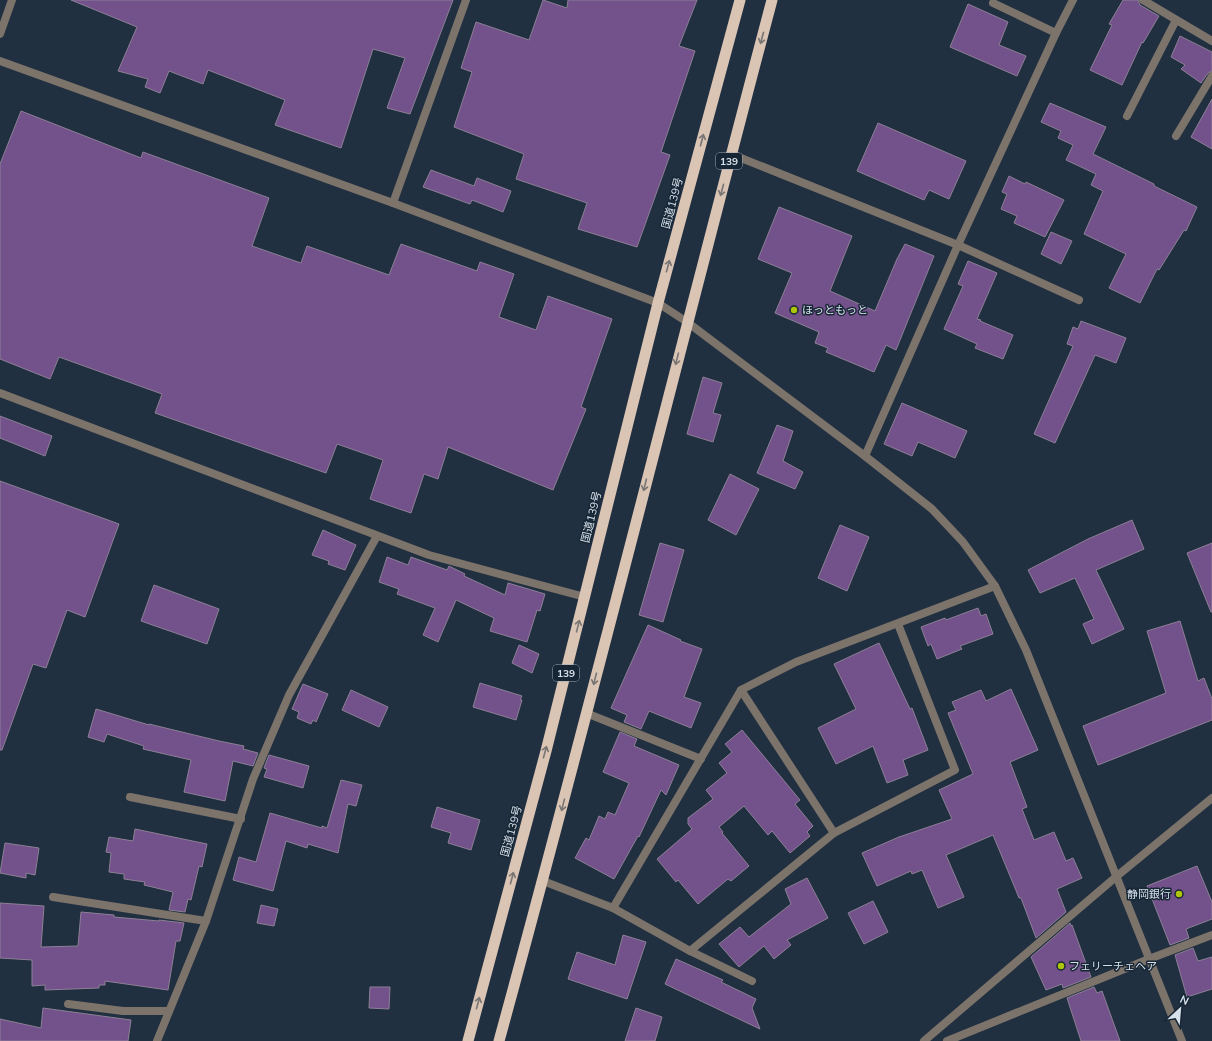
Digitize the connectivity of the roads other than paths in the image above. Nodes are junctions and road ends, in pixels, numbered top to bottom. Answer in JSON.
{"nodes":[{"id":1,"x":12,"y":0,"type":"edge"},
{"id":2,"x":466,"y":0,"type":"edge"},
{"id":3,"x":740,"y":0,"type":"edge"},
{"id":4,"x":772,"y":0,"type":"edge"},
{"id":5,"x":1073,"y":0,"type":"edge"},
{"id":6,"x":1143,"y":0,"type":"edge"},
{"id":7,"x":993,"y":3,"type":"dead end"},
{"id":8,"x":1176,"y":20,"type":"junction"},
{"id":9,"x":1056,"y":33,"type":"junction"},
{"id":10,"x":0,"y":34,"type":"edge"},
{"id":11,"x":1212,"y":41,"type":"edge"},
{"id":12,"x":0,"y":61,"type":"edge"},
{"id":13,"x":1212,"y":76,"type":"edge"},
{"id":14,"x":1127,"y":116,"type":"dead end"},
{"id":15,"x":1176,"y":136,"type":"dead end"},
{"id":16,"x":731,"y":154,"type":"junction"},
{"id":17,"x":393,"y":203,"type":"junction"},
{"id":18,"x":958,"y":245,"type":"junction"},
{"id":19,"x":1079,"y":300,"type":"dead end"},
{"id":20,"x":658,"y":303,"type":"junction"},
{"id":21,"x":687,"y":322,"type":"junction"},
{"id":22,"x":0,"y":393,"type":"edge"},
{"id":23,"x":866,"y":456,"type":"junction"},
{"id":24,"x":377,"y":536,"type":"junction"},
{"id":25,"x":995,"y":586,"type":"junction"},
{"id":26,"x":585,"y":597,"type":"junction"},
{"id":27,"x":898,"y":624,"type":"junction"},
{"id":28,"x":741,"y":690,"type":"junction"},
{"id":29,"x":586,"y":713,"type":"junction"},
{"id":30,"x":701,"y":759,"type":"junction"},
{"id":31,"x":130,"y":797,"type":"dead end"},
{"id":32,"x":1212,"y":798,"type":"edge"},
{"id":33,"x":240,"y":819,"type":"junction"},
{"id":34,"x":834,"y":833,"type":"junction"},
{"id":35,"x":1117,"y":876,"type":"junction"},
{"id":36,"x":543,"y":881,"type":"junction"},
{"id":37,"x":53,"y":897,"type":"dead end"},
{"id":38,"x":613,"y":908,"type":"junction"},
{"id":39,"x":206,"y":921,"type":"junction"},
{"id":40,"x":1212,"y":935,"type":"edge"},
{"id":41,"x":690,"y":951,"type":"junction"},
{"id":42,"x":1149,"y":959,"type":"junction"},
{"id":43,"x":752,"y":981,"type":"dead end"},
{"id":44,"x":68,"y":1004,"type":"dead end"},
{"id":45,"x":169,"y":1010,"type":"junction"},
{"id":46,"x":156,"y":1041,"type":"edge"},
{"id":47,"x":468,"y":1041,"type":"edge"},
{"id":48,"x":499,"y":1041,"type":"edge"},
{"id":49,"x":924,"y":1041,"type":"edge"},
{"id":50,"x":947,"y":1041,"type":"edge"},
{"id":51,"x":1182,"y":1041,"type":"edge"}],
"edges":[{"from":1,"to":10,"type":"street"},
{"from":2,"to":17,"type":"street"},
{"from":20,"to":3,"type":"highway","name":"国道139号","number":"139","one_way":true},
{"from":4,"to":16,"type":"highway","number":"139","one_way":true},
{"from":5,"to":9,"type":"street"},
{"from":6,"to":8,"type":"street"},
{"from":7,"to":9,"type":"street"},
{"from":8,"to":11,"type":"street"},
{"from":8,"to":14,"type":"street"},
{"from":9,"to":18,"type":"street"},
{"from":12,"to":17,"type":"street"},
{"from":13,"to":15,"type":"street"},
{"from":16,"to":18,"type":"street"},
{"from":16,"to":21,"type":"highway","number":"139","one_way":true},
{"from":17,"to":20,"type":"street"},
{"from":18,"to":19,"type":"street"},
{"from":18,"to":23,"type":"street"},
{"from":20,"to":21,"type":"street"},
{"from":20,"to":26,"type":"highway","name":"国道139号","number":"139"},
{"from":21,"to":23,"type":"street"},
{"from":21,"to":29,"type":"highway","number":"139","one_way":true},
{"from":22,"to":24,"type":"street"},
{"from":23,"to":25,"type":"street"},
{"from":24,"to":26,"type":"street"},
{"from":24,"to":33,"type":"street"},
{"from":25,"to":27,"type":"street"},
{"from":25,"to":35,"type":"street"},
{"from":47,"to":26,"type":"highway","name":"国道139号","number":"139","one_way":true},
{"from":27,"to":28,"type":"street"},
{"from":27,"to":34,"type":"street"},
{"from":28,"to":30,"type":"street"},
{"from":28,"to":34,"type":"street"},
{"from":29,"to":30,"type":"street"},
{"from":29,"to":36,"type":"highway","number":"139","one_way":true},
{"from":30,"to":38,"type":"street"},
{"from":31,"to":33,"type":"street"},
{"from":32,"to":35,"type":"street"},
{"from":33,"to":39,"type":"street"},
{"from":34,"to":41,"type":"street"},
{"from":35,"to":42,"type":"street"},
{"from":35,"to":49,"type":"street"},
{"from":36,"to":38,"type":"street"},
{"from":36,"to":48,"type":"highway","number":"139"},
{"from":37,"to":39,"type":"street"},
{"from":38,"to":41,"type":"street"},
{"from":39,"to":45,"type":"street"},
{"from":40,"to":42,"type":"street"},
{"from":41,"to":43,"type":"street"},
{"from":42,"to":50,"type":"street"},
{"from":42,"to":51,"type":"street"},
{"from":44,"to":45,"type":"street"},
{"from":45,"to":46,"type":"street"}]}
